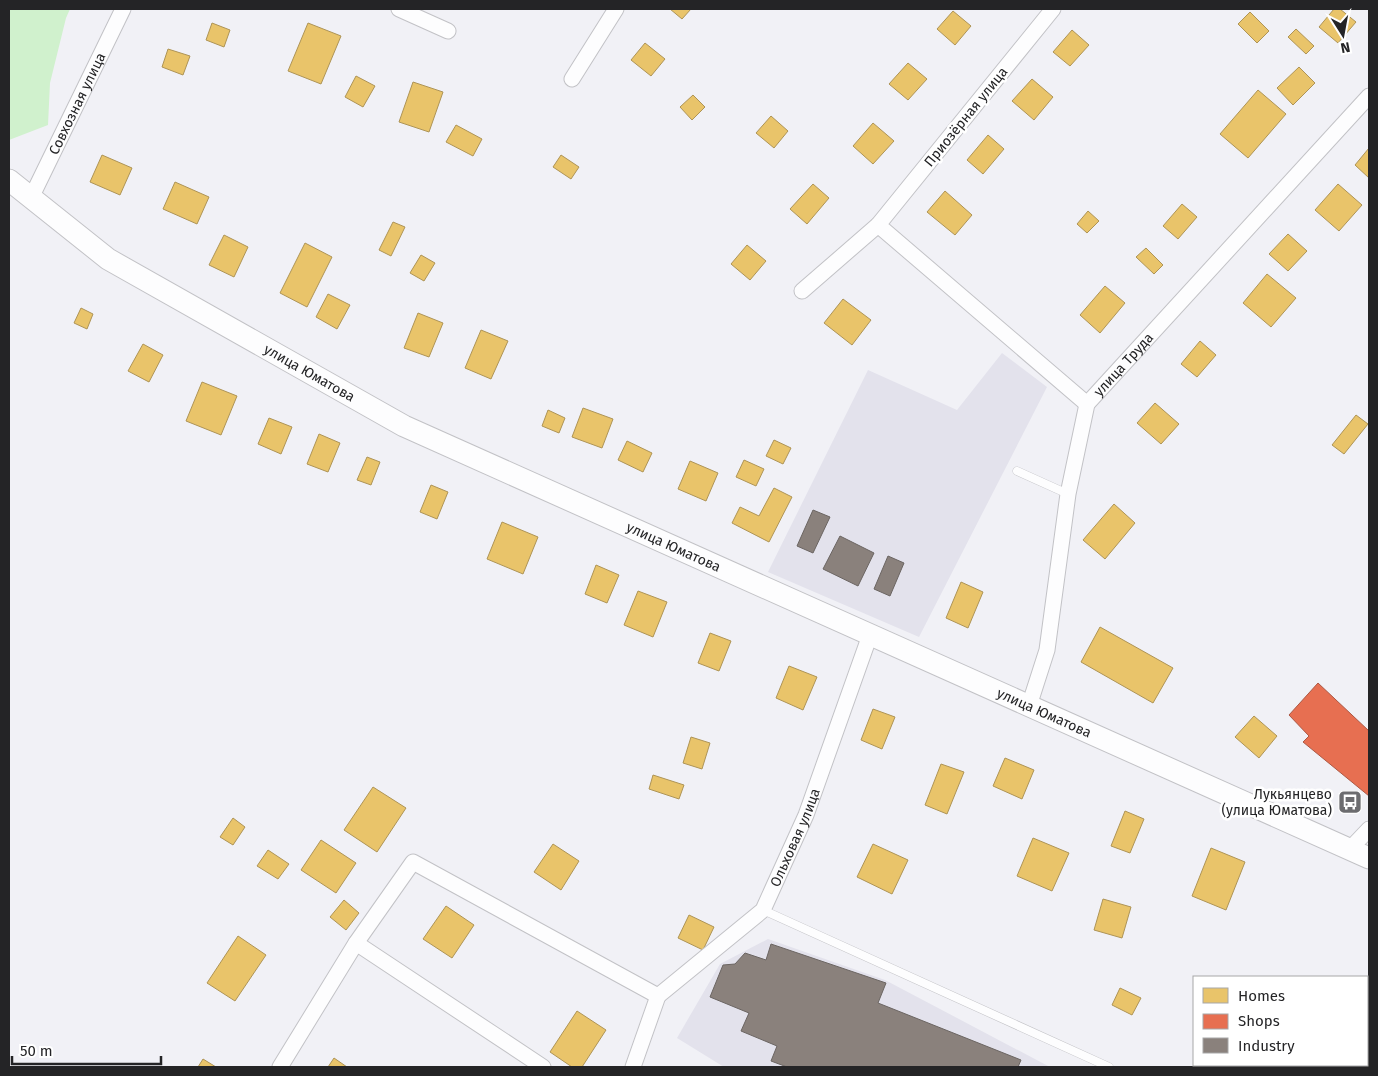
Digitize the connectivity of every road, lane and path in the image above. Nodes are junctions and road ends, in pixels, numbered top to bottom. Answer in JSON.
{"nodes":[{"id":1,"x":123,"y":9,"type":"edge"},
{"id":2,"x":398,"y":9,"type":"edge"},
{"id":3,"x":616,"y":9,"type":"edge"},
{"id":4,"x":1053,"y":9,"type":"edge"},
{"id":5,"x":448,"y":31,"type":"dead end"},
{"id":6,"x":572,"y":79,"type":"dead end"},
{"id":7,"x":1369,"y":96,"type":"edge"},
{"id":8,"x":9,"y":180,"type":"edge"},
{"id":9,"x":31,"y":198,"type":"junction"},
{"id":10,"x":878,"y":225,"type":"junction"},
{"id":11,"x":802,"y":291,"type":"dead end"},
{"id":12,"x":1087,"y":404,"type":"junction"},
{"id":13,"x":1017,"y":471,"type":"dead end"},
{"id":14,"x":1068,"y":494,"type":"junction"},
{"id":15,"x":870,"y":635,"type":"junction"},
{"id":16,"x":1029,"y":706,"type":"junction"},
{"id":17,"x":1369,"y":829,"type":"edge"},
{"id":18,"x":1360,"y":854,"type":"edge"},
{"id":19,"x":763,"y":910,"type":"junction"},
{"id":20,"x":356,"y":942,"type":"junction"},
{"id":21,"x":658,"y":996,"type":"junction"},
{"id":22,"x":280,"y":1067,"type":"edge"},
{"id":23,"x":543,"y":1067,"type":"edge"},
{"id":24,"x":633,"y":1067,"type":"edge"},
{"id":25,"x":1109,"y":1067,"type":"edge"}],
"edges":[{"from":1,"to":9,"type":"street","name":"Совхозная улица"},
{"from":2,"to":5,"type":"street"},
{"from":3,"to":6,"type":"street"},
{"from":4,"to":10,"type":"street","name":"Приозёрная улица"},
{"from":7,"to":12,"type":"street","name":"улица Труда"},
{"from":8,"to":9,"type":"main road","name":"улица Юматова"},
{"from":9,"to":15,"type":"main road","name":"улица Юматова"},
{"from":10,"to":11,"type":"street","name":"Приозёрная улица"},
{"from":10,"to":12,"type":"street"},
{"from":12,"to":14,"type":"street","name":"улица Труда"},
{"from":13,"to":14,"type":"lane"},
{"from":14,"to":16,"type":"street","name":"улица Труда"},
{"from":15,"to":16,"type":"main road","name":"улица Юматова"},
{"from":15,"to":19,"type":"street","name":"Ольховая улица"},
{"from":16,"to":18,"type":"main road","name":"улица Юматова"},
{"from":17,"to":18,"type":"street"},
{"from":19,"to":21,"type":"street","name":"Ольховая улица"},
{"from":19,"to":25,"type":"lane"},
{"from":20,"to":21,"type":"street"},
{"from":20,"to":22,"type":"street"},
{"from":20,"to":23,"type":"street"},
{"from":21,"to":24,"type":"street"}]}
